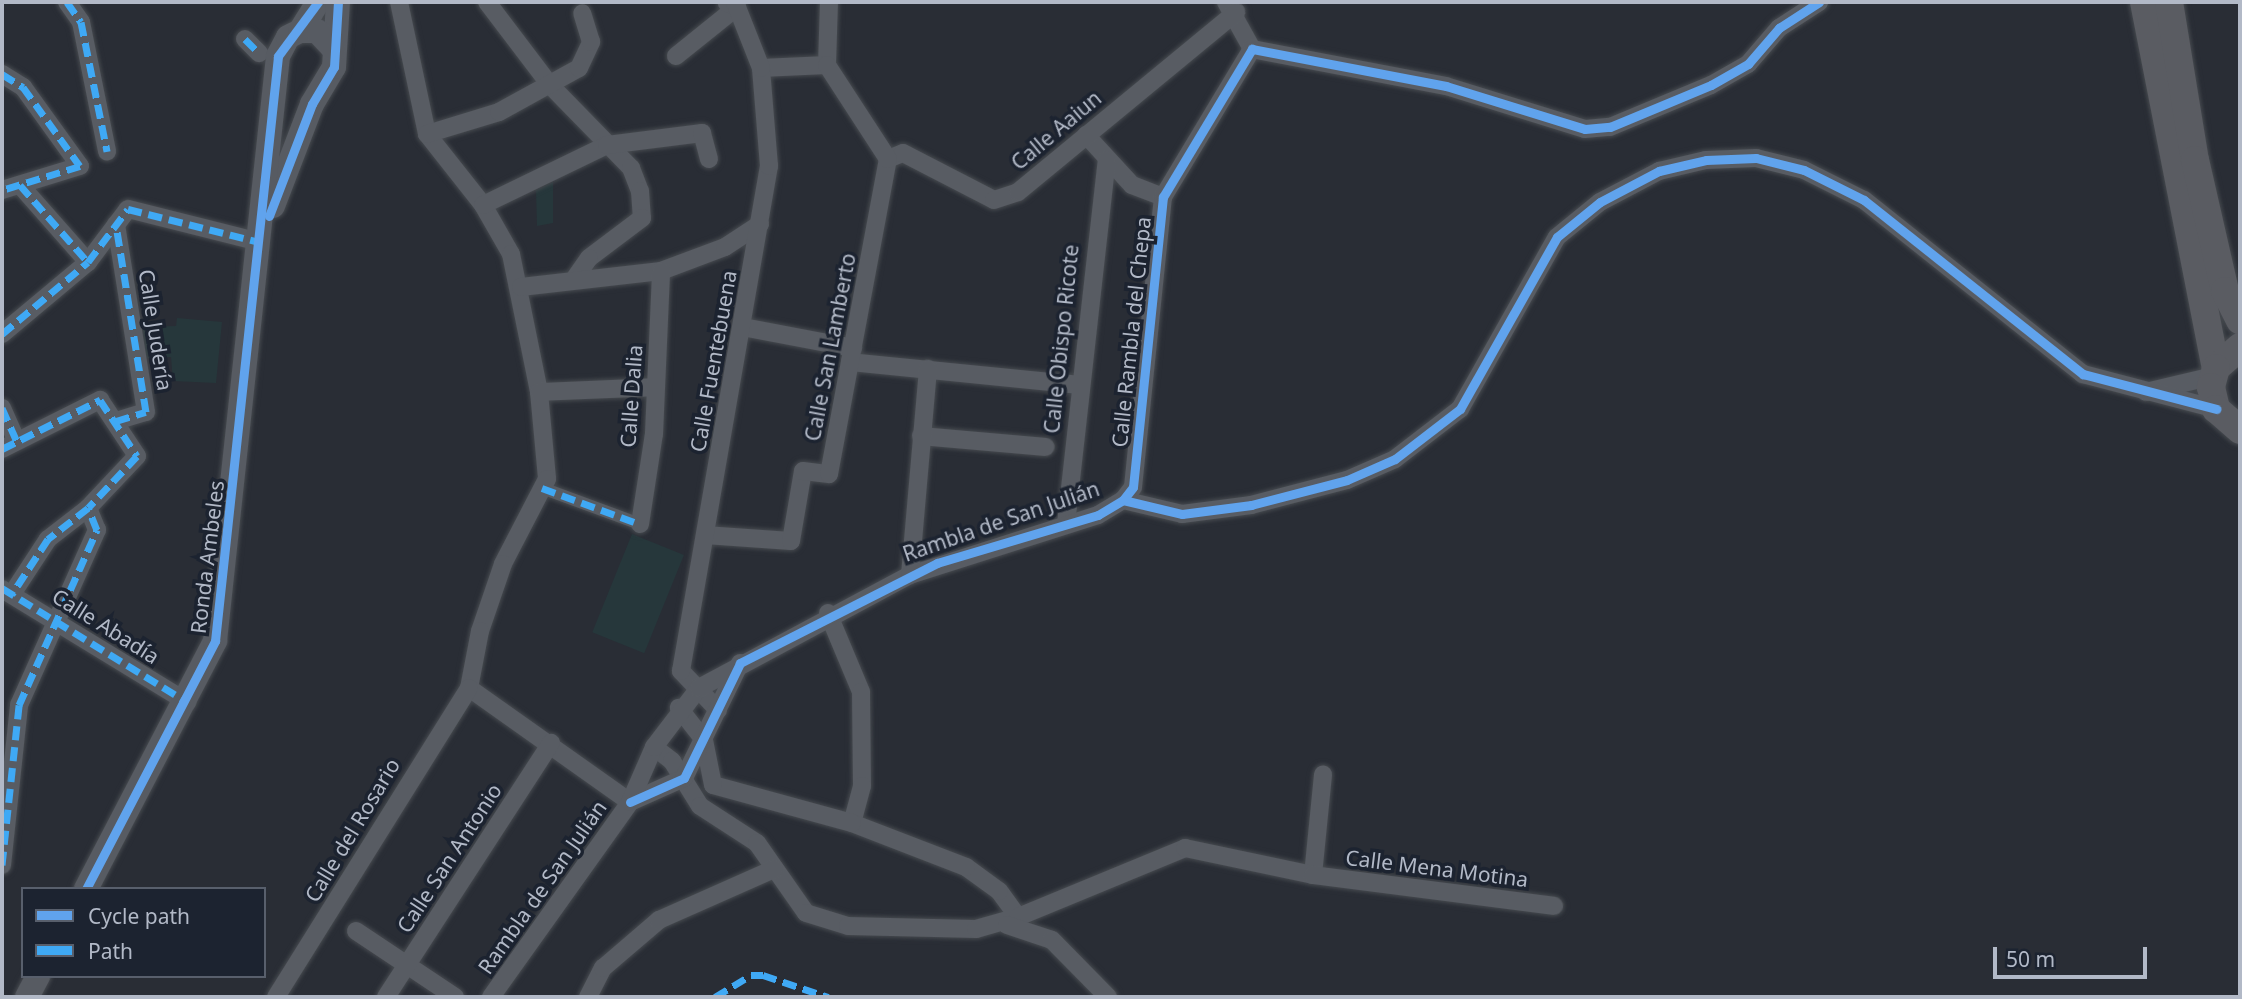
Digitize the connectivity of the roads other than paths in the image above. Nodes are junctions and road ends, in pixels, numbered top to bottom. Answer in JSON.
{"nodes":[{"id":1,"x":67,"y":2,"type":"edge"},
{"id":2,"x":318,"y":2,"type":"edge"},
{"id":3,"x":338,"y":2,"type":"edge"},
{"id":4,"x":399,"y":2,"type":"edge"},
{"id":5,"x":486,"y":2,"type":"edge"},
{"id":6,"x":829,"y":2,"type":"edge"},
{"id":7,"x":1819,"y":2,"type":"edge"},
{"id":8,"x":2144,"y":2,"type":"edge"},
{"id":9,"x":2169,"y":2,"type":"edge"},
{"id":10,"x":732,"y":4,"type":"edge"},
{"id":11,"x":1231,"y":7,"type":"edge"},
{"id":12,"x":582,"y":13,"type":"dead end"},
{"id":13,"x":300,"y":31,"type":"junction"},
{"id":14,"x":245,"y":39,"type":"dead end"},
{"id":15,"x":334,"y":49,"type":"junction"},
{"id":16,"x":1252,"y":49,"type":"junction"},
{"id":17,"x":259,"y":53,"type":"dead end"},
{"id":18,"x":676,"y":56,"type":"dead end"},
{"id":19,"x":827,"y":65,"type":"junction"},
{"id":20,"x":761,"y":68,"type":"junction"},
{"id":21,"x":281,"y":69,"type":"junction"},
{"id":22,"x":2,"y":74,"type":"edge"},
{"id":23,"x":324,"y":80,"type":"junction"},
{"id":24,"x":550,"y":85,"type":"junction"},
{"id":25,"x":427,"y":134,"type":"junction"},
{"id":26,"x":1086,"y":135,"type":"junction"},
{"id":27,"x":607,"y":145,"type":"junction"},
{"id":28,"x":107,"y":151,"type":"dead end"},
{"id":29,"x":709,"y":159,"type":"dead end"},
{"id":30,"x":888,"y":159,"type":"junction"},
{"id":31,"x":1107,"y":160,"type":"junction"},
{"id":32,"x":20,"y":185,"type":"junction"},
{"id":33,"x":2,"y":190,"type":"edge"},
{"id":34,"x":1163,"y":197,"type":"junction"},
{"id":35,"x":483,"y":205,"type":"junction"},
{"id":36,"x":116,"y":224,"type":"junction"},
{"id":37,"x":760,"y":224,"type":"junction"},
{"id":38,"x":259,"y":242,"type":"junction"},
{"id":39,"x":88,"y":262,"type":"junction"},
{"id":40,"x":661,"y":271,"type":"junction"},
{"id":41,"x":573,"y":281,"type":"junction"},
{"id":42,"x":521,"y":287,"type":"junction"},
{"id":43,"x":2240,"y":320,"type":"edge"},
{"id":44,"x":743,"y":327,"type":"junction"},
{"id":45,"x":2,"y":334,"type":"edge"},
{"id":46,"x":2240,"y":347,"type":"edge"},
{"id":47,"x":852,"y":355,"type":"junction"},
{"id":48,"x":928,"y":369,"type":"junction"},
{"id":49,"x":2215,"y":372,"type":"junction"},
{"id":50,"x":1079,"y":385,"type":"junction"},
{"id":51,"x":656,"y":387,"type":"junction"},
{"id":52,"x":539,"y":392,"type":"junction"},
{"id":53,"x":2143,"y":393,"type":"junction"},
{"id":54,"x":2,"y":408,"type":"edge"},
{"id":55,"x":2216,"y":409,"type":"junction"},
{"id":56,"x":116,"y":421,"type":"junction"},
{"id":57,"x":2240,"y":430,"type":"edge"},
{"id":58,"x":921,"y":436,"type":"junction"},
{"id":59,"x":9,"y":445,"type":"edge"},
{"id":60,"x":1046,"y":447,"type":"dead end"},
{"id":61,"x":542,"y":488,"type":"junction"},
{"id":62,"x":1123,"y":500,"type":"junction"},
{"id":63,"x":88,"y":508,"type":"junction"},
{"id":64,"x":640,"y":524,"type":"joint"},
{"id":65,"x":1066,"y":524,"type":"junction"},
{"id":66,"x":705,"y":535,"type":"junction"},
{"id":67,"x":910,"y":575,"type":"junction"},
{"id":68,"x":7,"y":591,"type":"edge"},
{"id":69,"x":828,"y":613,"type":"junction"},
{"id":70,"x":54,"y":621,"type":"junction"},
{"id":71,"x":740,"y":663,"type":"junction"},
{"id":72,"x":469,"y":688,"type":"junction"},
{"id":73,"x":699,"y":688,"type":"junction"},
{"id":74,"x":187,"y":702,"type":"junction"},
{"id":75,"x":679,"y":708,"type":"junction"},
{"id":76,"x":718,"y":710,"type":"junction"},
{"id":77,"x":704,"y":740,"type":"junction"},
{"id":78,"x":551,"y":743,"type":"junction"},
{"id":79,"x":654,"y":747,"type":"junction"},
{"id":80,"x":1323,"y":774,"type":"dead end"},
{"id":81,"x":684,"y":778,"type":"junction"},
{"id":82,"x":629,"y":802,"type":"junction"},
{"id":83,"x":852,"y":823,"type":"junction"},
{"id":84,"x":2,"y":865,"type":"edge"},
{"id":85,"x":774,"y":869,"type":"junction"},
{"id":86,"x":1313,"y":875,"type":"junction"},
{"id":87,"x":87,"y":887,"type":"edge"},
{"id":88,"x":1554,"y":906,"type":"dead end"},
{"id":89,"x":1013,"y":921,"type":"junction"},
{"id":90,"x":356,"y":931,"type":"dead end"},
{"id":91,"x":407,"y":962,"type":"junction"},
{"id":92,"x":37,"y":978,"type":"edge"},
{"id":93,"x":27,"y":997,"type":"edge"},
{"id":94,"x":276,"y":997,"type":"edge"},
{"id":95,"x":386,"y":997,"type":"edge"},
{"id":96,"x":455,"y":997,"type":"edge"},
{"id":97,"x":491,"y":997,"type":"edge"},
{"id":98,"x":588,"y":997,"type":"edge"},
{"id":99,"x":1108,"y":997,"type":"edge"}],
"edges":[{"from":1,"to":28,"type":"street"},
{"from":2,"to":13,"type":"main road","name":"Ronda Ambeles"},
{"from":3,"to":15,"type":"main road","name":"Ronda Ambeles"},
{"from":4,"to":25,"type":"street"},
{"from":5,"to":24,"type":"street"},
{"from":6,"to":19,"type":"street"},
{"from":7,"to":16,"type":"street"},
{"from":8,"to":49,"type":"highway"},
{"from":9,"to":43,"type":"highway"},
{"from":10,"to":18,"type":"street","name":"Calle Fuentebuena"},
{"from":10,"to":20,"type":"street","name":"Calle Fuentebuena"},
{"from":11,"to":16,"type":"street"},
{"from":11,"to":26,"type":"street","name":"Calle Aaiun"},
{"from":12,"to":24,"type":"street"},
{"from":13,"to":15,"type":"main road"},
{"from":13,"to":21,"type":"main road","name":"Ronda Ambeles"},
{"from":14,"to":17,"type":"street"},
{"from":15,"to":23,"type":"main road","name":"Ronda Ambeles"},
{"from":16,"to":34,"type":"street","name":"Calle Rambla del Chepa"},
{"from":19,"to":20,"type":"street"},
{"from":19,"to":30,"type":"street"},
{"from":20,"to":37,"type":"street","name":"Calle Fuentebuena"},
{"from":21,"to":23,"type":"main road"},
{"from":21,"to":38,"type":"main road","name":"Ronda Ambeles"},
{"from":22,"to":32,"type":"street"},
{"from":23,"to":38,"type":"main road","name":"Ronda Ambeles"},
{"from":24,"to":25,"type":"street"},
{"from":24,"to":27,"type":"street"},
{"from":25,"to":35,"type":"street"},
{"from":26,"to":30,"type":"street","name":"Calle Aaiun"},
{"from":26,"to":31,"type":"street"},
{"from":27,"to":29,"type":"street"},
{"from":27,"to":35,"type":"street"},
{"from":27,"to":41,"type":"street"},
{"from":30,"to":47,"type":"street","name":"Calle San Lamberto"},
{"from":31,"to":34,"type":"street"},
{"from":31,"to":50,"type":"street","name":"Calle Obispo Ricote"},
{"from":32,"to":33,"type":"street"},
{"from":32,"to":39,"type":"street"},
{"from":34,"to":62,"type":"street","name":"Calle Rambla del Chepa"},
{"from":35,"to":42,"type":"street"},
{"from":36,"to":38,"type":"street"},
{"from":36,"to":39,"type":"street"},
{"from":36,"to":56,"type":"street","name":"Calle Judería"},
{"from":37,"to":40,"type":"street"},
{"from":37,"to":44,"type":"street","name":"Calle Fuentebuena"},
{"from":38,"to":74,"type":"main road","name":"Ronda Ambeles"},
{"from":39,"to":45,"type":"street"},
{"from":40,"to":41,"type":"street"},
{"from":40,"to":51,"type":"street","name":"Calle Dalia"},
{"from":41,"to":42,"type":"street"},
{"from":42,"to":52,"type":"street"},
{"from":44,"to":47,"type":"street"},
{"from":44,"to":66,"type":"street","name":"Calle Fuentebuena"},
{"from":46,"to":49,"type":"highway"},
{"from":47,"to":48,"type":"street"},
{"from":47,"to":66,"type":"street","name":"Calle San Lamberto"},
{"from":48,"to":50,"type":"street"},
{"from":48,"to":58,"type":"street"},
{"from":49,"to":53,"type":"street"},
{"from":49,"to":55,"type":"highway"},
{"from":50,"to":65,"type":"street","name":"Calle Obispo Ricote"},
{"from":51,"to":52,"type":"street"},
{"from":51,"to":64,"type":"street","name":"Calle Dalia"},
{"from":52,"to":61,"type":"street"},
{"from":53,"to":55,"type":"street","name":"Rambla de San Julián"},
{"from":53,"to":62,"type":"street","name":"Rambla de San Julián"},
{"from":54,"to":59,"type":"street"},
{"from":55,"to":57,"type":"highway"},
{"from":56,"to":59,"type":"street"},
{"from":56,"to":63,"type":"street"},
{"from":58,"to":60,"type":"street"},
{"from":58,"to":67,"type":"street"},
{"from":61,"to":64,"type":"street"},
{"from":61,"to":72,"type":"street"},
{"from":62,"to":65,"type":"street","name":"Rambla de San Julián"},
{"from":63,"to":68,"type":"street"},
{"from":63,"to":70,"type":"street"},
{"from":65,"to":67,"type":"street","name":"Rambla de San Julián"},
{"from":66,"to":73,"type":"street","name":"Calle Fuentebuena"},
{"from":67,"to":69,"type":"street","name":"Rambla de San Julián"},
{"from":68,"to":70,"type":"street","name":"Calle Abadía"},
{"from":69,"to":71,"type":"street","name":"Rambla de San Julián"},
{"from":69,"to":83,"type":"street"},
{"from":70,"to":74,"type":"street","name":"Calle Abadía"},
{"from":70,"to":84,"type":"street"},
{"from":71,"to":73,"type":"street","name":"Rambla de San Julián"},
{"from":71,"to":76,"type":"street"},
{"from":72,"to":78,"type":"street"},
{"from":72,"to":94,"type":"street","name":"Calle del Rosario"},
{"from":73,"to":75,"type":"street","name":"Rambla de San Julián"},
{"from":73,"to":76,"type":"street","name":"Calle Fuentebuena"},
{"from":74,"to":87,"type":"main road","name":"Ronda Ambeles"},
{"from":75,"to":77,"type":"street"},
{"from":75,"to":79,"type":"street","name":"Rambla de San Julián"},
{"from":76,"to":77,"type":"street"},
{"from":77,"to":81,"type":"street"},
{"from":77,"to":83,"type":"street"},
{"from":78,"to":82,"type":"street"},
{"from":78,"to":91,"type":"street","name":"Calle San Antonio"},
{"from":79,"to":81,"type":"street","name":"Calle Mena Motina"},
{"from":79,"to":82,"type":"street","name":"Rambla de San Julián"},
{"from":80,"to":86,"type":"street","name":"Calle Mena Motina"},
{"from":81,"to":82,"type":"street","name":"Rambla de San Julián"},
{"from":81,"to":85,"type":"street","name":"Calle Mena Motina"},
{"from":82,"to":97,"type":"street","name":"Rambla de San Julián"},
{"from":83,"to":89,"type":"street"},
{"from":85,"to":89,"type":"street","name":"Calle Mena Motina"},
{"from":85,"to":98,"type":"street"},
{"from":86,"to":88,"type":"street","name":"Calle Mena Motina"},
{"from":86,"to":89,"type":"street","name":"Calle Mena Motina"},
{"from":89,"to":99,"type":"street"},
{"from":90,"to":91,"type":"street"},
{"from":91,"to":95,"type":"street","name":"Calle San Antonio"},
{"from":91,"to":96,"type":"street"},
{"from":92,"to":93,"type":"main road"}]}
